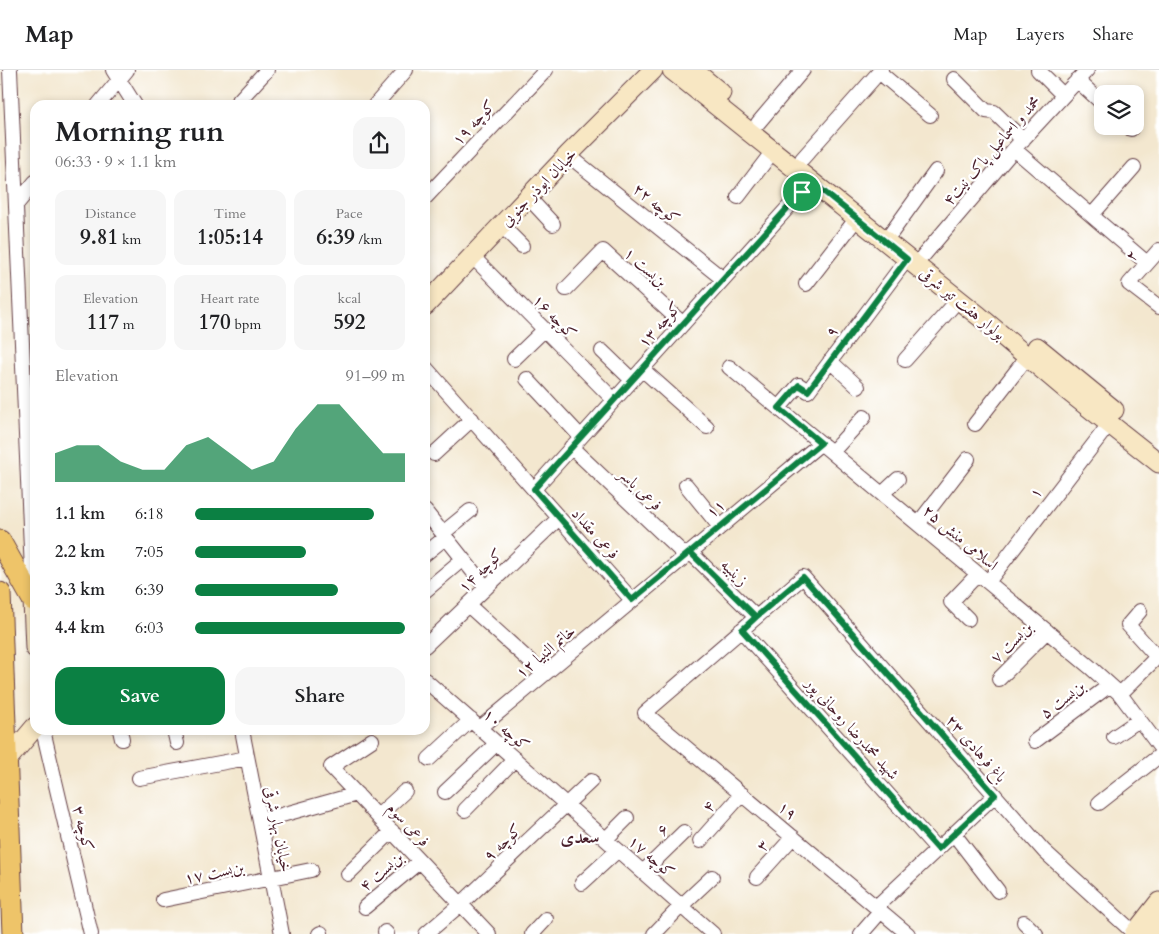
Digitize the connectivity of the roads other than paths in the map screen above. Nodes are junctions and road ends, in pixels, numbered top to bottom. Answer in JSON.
{"nodes":[{"id":1,"x":10,"y":70,"type":"edge"},
{"id":2,"x":267,"y":70,"type":"edge"},
{"id":3,"x":406,"y":70,"type":"edge"},
{"id":4,"x":546,"y":70,"type":"edge"},
{"id":5,"x":653,"y":70,"type":"edge"},
{"id":6,"x":672,"y":70,"type":"edge"},
{"id":7,"x":693,"y":70,"type":"edge"},
{"id":8,"x":803,"y":70,"type":"edge"},
{"id":9,"x":1038,"y":70,"type":"edge"},
{"id":10,"x":880,"y":71,"type":"edge"},
{"id":11,"x":120,"y":73,"type":"edge"},
{"id":12,"x":1082,"y":75,"type":"edge"},
{"id":13,"x":954,"y":79,"type":"dead end"},
{"id":14,"x":1094,"y":92,"type":"edge"},
{"id":15,"x":1063,"y":95,"type":"junction"},
{"id":16,"x":101,"y":100,"type":"edge"},
{"id":17,"x":133,"y":100,"type":"edge"},
{"id":18,"x":240,"y":100,"type":"edge"},
{"id":19,"x":379,"y":100,"type":"edge"},
{"id":20,"x":930,"y":115,"type":"dead end"},
{"id":21,"x":758,"y":123,"type":"junction"},
{"id":22,"x":1018,"y":144,"type":"junction"},
{"id":23,"x":773,"y":151,"type":"junction"},
{"id":24,"x":568,"y":155,"type":"junction"},
{"id":25,"x":802,"y":159,"type":"junction"},
{"id":26,"x":1134,"y":167,"type":"dead end"},
{"id":27,"x":936,"y":171,"type":"dead end"},
{"id":28,"x":812,"y":182,"type":"junction"},
{"id":29,"x":30,"y":188,"type":"edge"},
{"id":30,"x":430,"y":193,"type":"edge"},
{"id":31,"x":528,"y":197,"type":"junction"},
{"id":32,"x":738,"y":197,"type":"dead end"},
{"id":33,"x":16,"y":205,"type":"junction"},
{"id":34,"x":1092,"y":215,"type":"junction"},
{"id":35,"x":857,"y":218,"type":"junction"},
{"id":36,"x":553,"y":224,"type":"dead end"},
{"id":37,"x":501,"y":225,"type":"junction"},
{"id":38,"x":892,"y":232,"type":"junction"},
{"id":39,"x":522,"y":246,"type":"dead end"},
{"id":40,"x":1159,"y":250,"type":"edge"},
{"id":41,"x":472,"y":256,"type":"junction"},
{"id":42,"x":915,"y":257,"type":"junction"},
{"id":43,"x":1147,"y":263,"type":"junction"},
{"id":44,"x":723,"y":280,"type":"junction"},
{"id":45,"x":806,"y":284,"type":"dead end"},
{"id":46,"x":566,"y":289,"type":"dead end"},
{"id":47,"x":430,"y":298,"type":"edge"},
{"id":48,"x":958,"y":300,"type":"junction"},
{"id":49,"x":1159,"y":307,"type":"edge"},
{"id":50,"x":983,"y":312,"type":"junction"},
{"id":51,"x":683,"y":324,"type":"junction"},
{"id":52,"x":544,"y":330,"type":"junction"},
{"id":53,"x":602,"y":351,"type":"dead end"},
{"id":54,"x":1028,"y":356,"type":"junction"},
{"id":55,"x":514,"y":359,"type":"dead end"},
{"id":56,"x":906,"y":360,"type":"dead end"},
{"id":57,"x":830,"y":361,"type":"junction"},
{"id":58,"x":730,"y":367,"type":"dead end"},
{"id":59,"x":642,"y":369,"type":"junction"},
{"id":60,"x":430,"y":373,"type":"edge"},
{"id":61,"x":527,"y":379,"type":"dead end"},
{"id":62,"x":632,"y":380,"type":"junction"},
{"id":63,"x":858,"y":387,"type":"dead end"},
{"id":64,"x":614,"y":400,"type":"junction"},
{"id":65,"x":779,"y":408,"type":"junction"},
{"id":66,"x":864,"y":417,"type":"dead end"},
{"id":67,"x":472,"y":419,"type":"junction"},
{"id":68,"x":1110,"y":423,"type":"junction"},
{"id":69,"x":975,"y":424,"type":"dead end"},
{"id":70,"x":707,"y":427,"type":"dead end"},
{"id":71,"x":581,"y":437,"type":"junction"},
{"id":72,"x":571,"y":448,"type":"junction"},
{"id":73,"x":826,"y":448,"type":"junction"},
{"id":74,"x":1159,"y":448,"type":"edge"},
{"id":75,"x":434,"y":454,"type":"dead end"},
{"id":76,"x":968,"y":459,"type":"dead end"},
{"id":77,"x":1159,"y":463,"type":"edge"},
{"id":78,"x":898,"y":479,"type":"dead end"},
{"id":79,"x":686,"y":486,"type":"dead end"},
{"id":80,"x":534,"y":489,"type":"junction"},
{"id":81,"x":882,"y":494,"type":"junction"},
{"id":82,"x":470,"y":511,"type":"dead end"},
{"id":83,"x":430,"y":518,"type":"edge"},
{"id":84,"x":559,"y":518,"type":"junction"},
{"id":85,"x":918,"y":524,"type":"junction"},
{"id":86,"x":720,"y":527,"type":"junction"},
{"id":87,"x":30,"y":530,"type":"edge"},
{"id":88,"x":445,"y":535,"type":"junction"},
{"id":89,"x":0,"y":541,"type":"edge"},
{"id":90,"x":430,"y":549,"type":"edge"},
{"id":91,"x":688,"y":554,"type":"junction"},
{"id":92,"x":463,"y":559,"type":"junction"},
{"id":93,"x":983,"y":578,"type":"junction"},
{"id":94,"x":430,"y":587,"type":"edge"},
{"id":95,"x":486,"y":588,"type":"junction"},
{"id":96,"x":0,"y":593,"type":"edge"},
{"id":97,"x":30,"y":595,"type":"edge"},
{"id":98,"x":632,"y":600,"type":"junction"},
{"id":99,"x":468,"y":605,"type":"junction"},
{"id":100,"x":1140,"y":611,"type":"dead end"},
{"id":101,"x":756,"y":617,"type":"junction"},
{"id":102,"x":968,"y":619,"type":"dead end"},
{"id":103,"x":742,"y":630,"type":"junction"},
{"id":104,"x":1047,"y":631,"type":"junction"},
{"id":105,"x":430,"y":641,"type":"edge"},
{"id":106,"x":544,"y":674,"type":"junction"},
{"id":107,"x":998,"y":679,"type":"dead end"},
{"id":108,"x":430,"y":684,"type":"edge"},
{"id":109,"x":1115,"y":690,"type":"junction"},
{"id":110,"x":1139,"y":720,"type":"junction"},
{"id":111,"x":475,"y":724,"type":"junction"},
{"id":112,"x":30,"y":733,"type":"edge"},
{"id":113,"x":44,"y":735,"type":"edge"},
{"id":114,"x":243,"y":735,"type":"edge"},
{"id":115,"x":1114,"y":737,"type":"dead end"},
{"id":116,"x":372,"y":740,"type":"dead end"},
{"id":117,"x":1035,"y":741,"type":"dead end"},
{"id":118,"x":496,"y":743,"type":"junction"},
{"id":119,"x":1159,"y":746,"type":"edge"},
{"id":120,"x":1159,"y":756,"type":"edge"},
{"id":121,"x":247,"y":758,"type":"junction"},
{"id":122,"x":428,"y":759,"type":"dead end"},
{"id":123,"x":515,"y":759,"type":"junction"},
{"id":124,"x":7,"y":760,"type":"junction"},
{"id":125,"x":139,"y":778,"type":"dead end"},
{"id":126,"x":590,"y":781,"type":"dead end"},
{"id":127,"x":405,"y":791,"type":"dead end"},
{"id":128,"x":445,"y":792,"type":"dead end"},
{"id":129,"x":357,"y":794,"type":"junction"},
{"id":130,"x":742,"y":794,"type":"junction"},
{"id":131,"x":995,"y":795,"type":"junction"},
{"id":132,"x":1100,"y":803,"type":"dead end"},
{"id":133,"x":566,"y":804,"type":"junction"},
{"id":134,"x":465,"y":810,"type":"dead end"},
{"id":135,"x":378,"y":816,"type":"junction"},
{"id":136,"x":627,"y":818,"type":"dead end"},
{"id":137,"x":260,"y":821,"type":"junction"},
{"id":138,"x":392,"y":831,"type":"junction"},
{"id":139,"x":684,"y":832,"type":"dead end"},
{"id":140,"x":954,"y":834,"type":"junction"},
{"id":141,"x":793,"y":837,"type":"junction"},
{"id":142,"x":606,"y":839,"type":"junction"},
{"id":143,"x":700,"y":841,"type":"dead end"},
{"id":144,"x":938,"y":849,"type":"junction"},
{"id":145,"x":618,"y":850,"type":"junction"},
{"id":146,"x":420,"y":861,"type":"junction"},
{"id":147,"x":311,"y":870,"type":"dead end"},
{"id":148,"x":643,"y":872,"type":"junction"},
{"id":149,"x":348,"y":874,"type":"dead end"},
{"id":150,"x":712,"y":877,"type":"dead end"},
{"id":151,"x":757,"y":877,"type":"dead end"},
{"id":152,"x":271,"y":879,"type":"junction"},
{"id":153,"x":582,"y":883,"type":"dead end"},
{"id":154,"x":998,"y":891,"type":"dead end"},
{"id":155,"x":163,"y":900,"type":"dead end"},
{"id":156,"x":1159,"y":902,"type":"edge"},
{"id":157,"x":461,"y":904,"type":"junction"},
{"id":158,"x":681,"y":906,"type":"junction"},
{"id":159,"x":364,"y":908,"type":"dead end"},
{"id":160,"x":879,"y":909,"type":"junction"},
{"id":161,"x":546,"y":920,"type":"dead end"},
{"id":162,"x":1024,"y":922,"type":"dead end"},
{"id":163,"x":1159,"y":923,"type":"edge"},
{"id":164,"x":13,"y":934,"type":"edge"},
{"id":165,"x":91,"y":934,"type":"edge"},
{"id":166,"x":282,"y":934,"type":"edge"},
{"id":167,"x":426,"y":934,"type":"edge"},
{"id":168,"x":488,"y":934,"type":"edge"},
{"id":169,"x":532,"y":934,"type":"edge"},
{"id":170,"x":654,"y":934,"type":"edge"},
{"id":171,"x":714,"y":934,"type":"edge"},
{"id":172,"x":861,"y":934,"type":"edge"},
{"id":173,"x":908,"y":934,"type":"edge"},
{"id":174,"x":1036,"y":934,"type":"edge"},
{"id":175,"x":1134,"y":934,"type":"edge"},
{"id":176,"x":1151,"y":934,"type":"edge"}],
"edges":[{"from":1,"to":33,"type":"street"},
{"from":2,"to":18,"type":"street"},
{"from":3,"to":19,"type":"street"},
{"from":4,"to":30,"type":"street","name":"کوچه ۱۹"},
{"from":5,"to":24,"type":"main road","name":"خیابان ابوذر جنوبی"},
{"from":6,"to":23,"type":"main road","name":"بولوار هفت تیر شرقی"},
{"from":7,"to":21,"type":"main road","name":"بولوار هفت تیر شرقی"},
{"from":8,"to":21,"type":"street"},
{"from":9,"to":15,"type":"street"},
{"from":10,"to":20,"type":"street"},
{"from":10,"to":25,"type":"street"},
{"from":11,"to":16,"type":"street"},
{"from":11,"to":17,"type":"street"},
{"from":12,"to":14,"type":"street"},
{"from":12,"to":15,"type":"street","name":"محمد و اسماعیل پاک نیت۴"},
{"from":13,"to":22,"type":"street"},
{"from":15,"to":22,"type":"street","name":"محمد و اسماعیل پاک نیت۴"},
{"from":21,"to":25,"type":"main road","name":"بولوار هفت تیر شرقی"},
{"from":22,"to":34,"type":"street"},
{"from":22,"to":42,"type":"street","name":"محمد و اسماعیل پاک نیت۴"},
{"from":23,"to":28,"type":"main road","name":"بولوار هفت تیر شرقی"},
{"from":23,"to":32,"type":"street"},
{"from":24,"to":31,"type":"main road","name":"خیابان ابوذر جنوبی"},
{"from":24,"to":44,"type":"street","name":"کوچه ۲۲"},
{"from":25,"to":38,"type":"main road","name":"بولوار هفت تیر شرقی"},
{"from":26,"to":34,"type":"street"},
{"from":27,"to":38,"type":"street"},
{"from":28,"to":35,"type":"main road","name":"بولوار هفت تیر شرقی"},
{"from":28,"to":44,"type":"street","name":"کوچه ۱۳"},
{"from":29,"to":33,"type":"street"},
{"from":31,"to":36,"type":"street"},
{"from":31,"to":37,"type":"main road","name":"خیابان ابوذر جنوبی"},
{"from":33,"to":87,"type":"street"},
{"from":34,"to":43,"type":"street"},
{"from":35,"to":42,"type":"main road","name":"بولوار هفت تیر شرقی"},
{"from":35,"to":45,"type":"street"},
{"from":37,"to":39,"type":"street"},
{"from":37,"to":41,"type":"main road","name":"خیابان ابوذر جنوبی"},
{"from":38,"to":42,"type":"main road","name":"بولوار هفت تیر شرقی"},
{"from":40,"to":43,"type":"street","name":"۲"},
{"from":41,"to":47,"type":"main road","name":"خیابان ابوذر جنوبی"},
{"from":41,"to":52,"type":"street","name":"کوچه ۱۶"},
{"from":42,"to":48,"type":"main road","name":"بولوار هفت تیر شرقی"},
{"from":42,"to":50,"type":"main road","name":"بولوار هفت تیر شرقی"},
{"from":42,"to":57,"type":"street","name":"۹"},
{"from":43,"to":49,"type":"street","name":"۲"},
{"from":44,"to":51,"type":"street","name":"کوچه ۱۳"},
{"from":46,"to":51,"type":"street","name":"بن‌بست ۱"},
{"from":48,"to":50,"type":"main road","name":"بولوار هفت تیر شرقی"},
{"from":48,"to":56,"type":"street"},
{"from":50,"to":54,"type":"main road","name":"بولوار هفت تیر شرقی"},
{"from":50,"to":74,"type":"main road","name":"بولوار هفت تیر شرقی"},
{"from":51,"to":59,"type":"street","name":"کوچه ۱۳"},
{"from":52,"to":55,"type":"street"},
{"from":52,"to":64,"type":"street","name":"کوچه ۱۶"},
{"from":53,"to":62,"type":"street"},
{"from":54,"to":68,"type":"main road","name":"بولوار هفت تیر شرقی"},
{"from":54,"to":69,"type":"street"},
{"from":57,"to":63,"type":"street"},
{"from":57,"to":65,"type":"street","name":"۹"},
{"from":58,"to":65,"type":"street","name":"اسلامی منش ۲۵"},
{"from":59,"to":62,"type":"street","name":"کوچه ۱۳"},
{"from":59,"to":70,"type":"street"},
{"from":60,"to":67,"type":"street"},
{"from":61,"to":71,"type":"street"},
{"from":62,"to":64,"type":"street","name":"کوچه ۱۳"},
{"from":64,"to":71,"type":"street","name":"کوچه ۱۳"},
{"from":65,"to":73,"type":"street","name":"اسلامی منش ۲۵"},
{"from":66,"to":73,"type":"street","name":"۱۱"},
{"from":67,"to":75,"type":"street"},
{"from":67,"to":80,"type":"street"},
{"from":68,"to":77,"type":"main road","name":"بولوار هفت تیر شرقی"},
{"from":68,"to":93,"type":"street","name":"۱"},
{"from":71,"to":72,"type":"street","name":"کوچه ۱۳"},
{"from":72,"to":80,"type":"street","name":"کوچه ۱۳"},
{"from":72,"to":91,"type":"street","name":"فرعی یاسر"},
{"from":73,"to":81,"type":"street","name":"اسلامی منش ۲۵"},
{"from":73,"to":86,"type":"street","name":"۱۱"},
{"from":76,"to":85,"type":"street"},
{"from":78,"to":81,"type":"street"},
{"from":79,"to":86,"type":"street"},
{"from":80,"to":84,"type":"street","name":"فرعی مقداد"},
{"from":81,"to":85,"type":"street","name":"اسلامی منش ۲۵"},
{"from":82,"to":88,"type":"street"},
{"from":83,"to":88,"type":"street"},
{"from":84,"to":95,"type":"street","name":"کوچه ۱۴"},
{"from":84,"to":98,"type":"street","name":"فرعی مقداد"},
{"from":85,"to":93,"type":"street","name":"اسلامی منش ۲۵"},
{"from":86,"to":91,"type":"street","name":"۱۱"},
{"from":88,"to":90,"type":"street"},
{"from":88,"to":92,"type":"street"},
{"from":89,"to":97,"type":"main road"},
{"from":91,"to":98,"type":"street","name":"۱۱"},
{"from":91,"to":101,"type":"street","name":"زینبیه"},
{"from":92,"to":94,"type":"street"},
{"from":92,"to":95,"type":"street"},
{"from":93,"to":102,"type":"street","name":"۱"},
{"from":93,"to":104,"type":"street","name":"اسلامی منش ۲۵"},
{"from":95,"to":99,"type":"street","name":"کوچه ۱۴"},
{"from":96,"to":124,"type":"main road"},
{"from":98,"to":106,"type":"street","name":"خاتم النبیا ۱۲"},
{"from":99,"to":105,"type":"street","name":"کوچه ۱۴"},
{"from":99,"to":106,"type":"street"},
{"from":100,"to":109,"type":"street","name":"بن‌بست ۵"},
{"from":101,"to":103,"type":"street"},
{"from":101,"to":131,"type":"street","name":"باغ فرهادی ۲۳"},
{"from":103,"to":130,"type":"street","name":"۱۹"},
{"from":103,"to":144,"type":"street","name":"شهید محمدرضا روحانی پور"},
{"from":104,"to":107,"type":"street","name":"بن‌بست ۷"},
{"from":104,"to":109,"type":"street","name":"اسلامی منش ۲۵"},
{"from":106,"to":111,"type":"street","name":"خاتم النبیا ۱۲"},
{"from":108,"to":111,"type":"street","name":"کوچه ۱۰"},
{"from":109,"to":110,"type":"street","name":"اسلامی منش ۲۵"},
{"from":109,"to":117,"type":"street","name":"بن‌بست ۵"},
{"from":110,"to":115,"type":"street"},
{"from":110,"to":119,"type":"street","name":"اسلامی منش ۲۵"},
{"from":111,"to":118,"type":"street","name":"کوچه ۱۰"},
{"from":111,"to":122,"type":"street","name":"خاتم النبیا ۱۲"},
{"from":112,"to":124,"type":"main road"},
{"from":113,"to":165,"type":"street","name":"کوچه ۳"},
{"from":114,"to":121,"type":"street","name":"خیابان بهار شرقی"},
{"from":116,"to":129,"type":"street","name":"فرعی سوم"},
{"from":118,"to":123,"type":"street","name":"کوچه ۱۰"},
{"from":118,"to":128,"type":"street"},
{"from":120,"to":132,"type":"street"},
{"from":121,"to":125,"type":"street"},
{"from":121,"to":137,"type":"street","name":"خیابان بهار شرقی"},
{"from":123,"to":133,"type":"street","name":"کوچه ۱۰"},
{"from":123,"to":134,"type":"street"},
{"from":124,"to":164,"type":"main road"},
{"from":126,"to":133,"type":"street","name":"کوچه ۹"},
{"from":127,"to":135,"type":"street"},
{"from":129,"to":135,"type":"street","name":"فرعی سوم"},
{"from":129,"to":137,"type":"street"},
{"from":130,"to":141,"type":"street","name":"۱۹"},
{"from":130,"to":143,"type":"street","name":"۴"},
{"from":131,"to":140,"type":"street"},
{"from":131,"to":175,"type":"street","name":"باغ فرهادی ۲۳"},
{"from":133,"to":142,"type":"street","name":"کوچه ۱۷"},
{"from":133,"to":157,"type":"street","name":"کوچه ۹"},
{"from":135,"to":138,"type":"street","name":"فرعی سوم"},
{"from":136,"to":142,"type":"street"},
{"from":137,"to":152,"type":"street","name":"خیابان بهار شرقی"},
{"from":138,"to":146,"type":"street","name":"فرعی سوم"},
{"from":138,"to":149,"type":"street"},
{"from":139,"to":148,"type":"street","name":"۶"},
{"from":140,"to":144,"type":"street"},
{"from":140,"to":154,"type":"street"},
{"from":141,"to":151,"type":"street","name":"۳"},
{"from":141,"to":160,"type":"street","name":"۱۹"},
{"from":142,"to":145,"type":"street","name":"کوچه ۱۷"},
{"from":144,"to":160,"type":"street"},
{"from":145,"to":148,"type":"street","name":"کوچه ۱۷"},
{"from":145,"to":153,"type":"street"},
{"from":146,"to":157,"type":"street","name":"فرعی سوم"},
{"from":146,"to":159,"type":"street","name":"بن‌بست ۴"},
{"from":147,"to":152,"type":"street","name":"بن‌بست ۱۷"},
{"from":148,"to":158,"type":"street","name":"کوچه ۱۷"},
{"from":150,"to":158,"type":"street"},
{"from":152,"to":155,"type":"street","name":"بن‌بست ۱۷"},
{"from":152,"to":166,"type":"street","name":"خیابان بهار شرقی"},
{"from":156,"to":175,"type":"main road"},
{"from":157,"to":167,"type":"street","name":"کوچه ۹"},
{"from":157,"to":168,"type":"street","name":"فرعی سوم"},
{"from":158,"to":170,"type":"street"},
{"from":158,"to":171,"type":"street","name":"کوچه ۱۷"},
{"from":160,"to":172,"type":"street"},
{"from":160,"to":173,"type":"street","name":"۱۹"},
{"from":161,"to":169,"type":"street"},
{"from":162,"to":174,"type":"street"},
{"from":163,"to":176,"type":"main road"}]}
